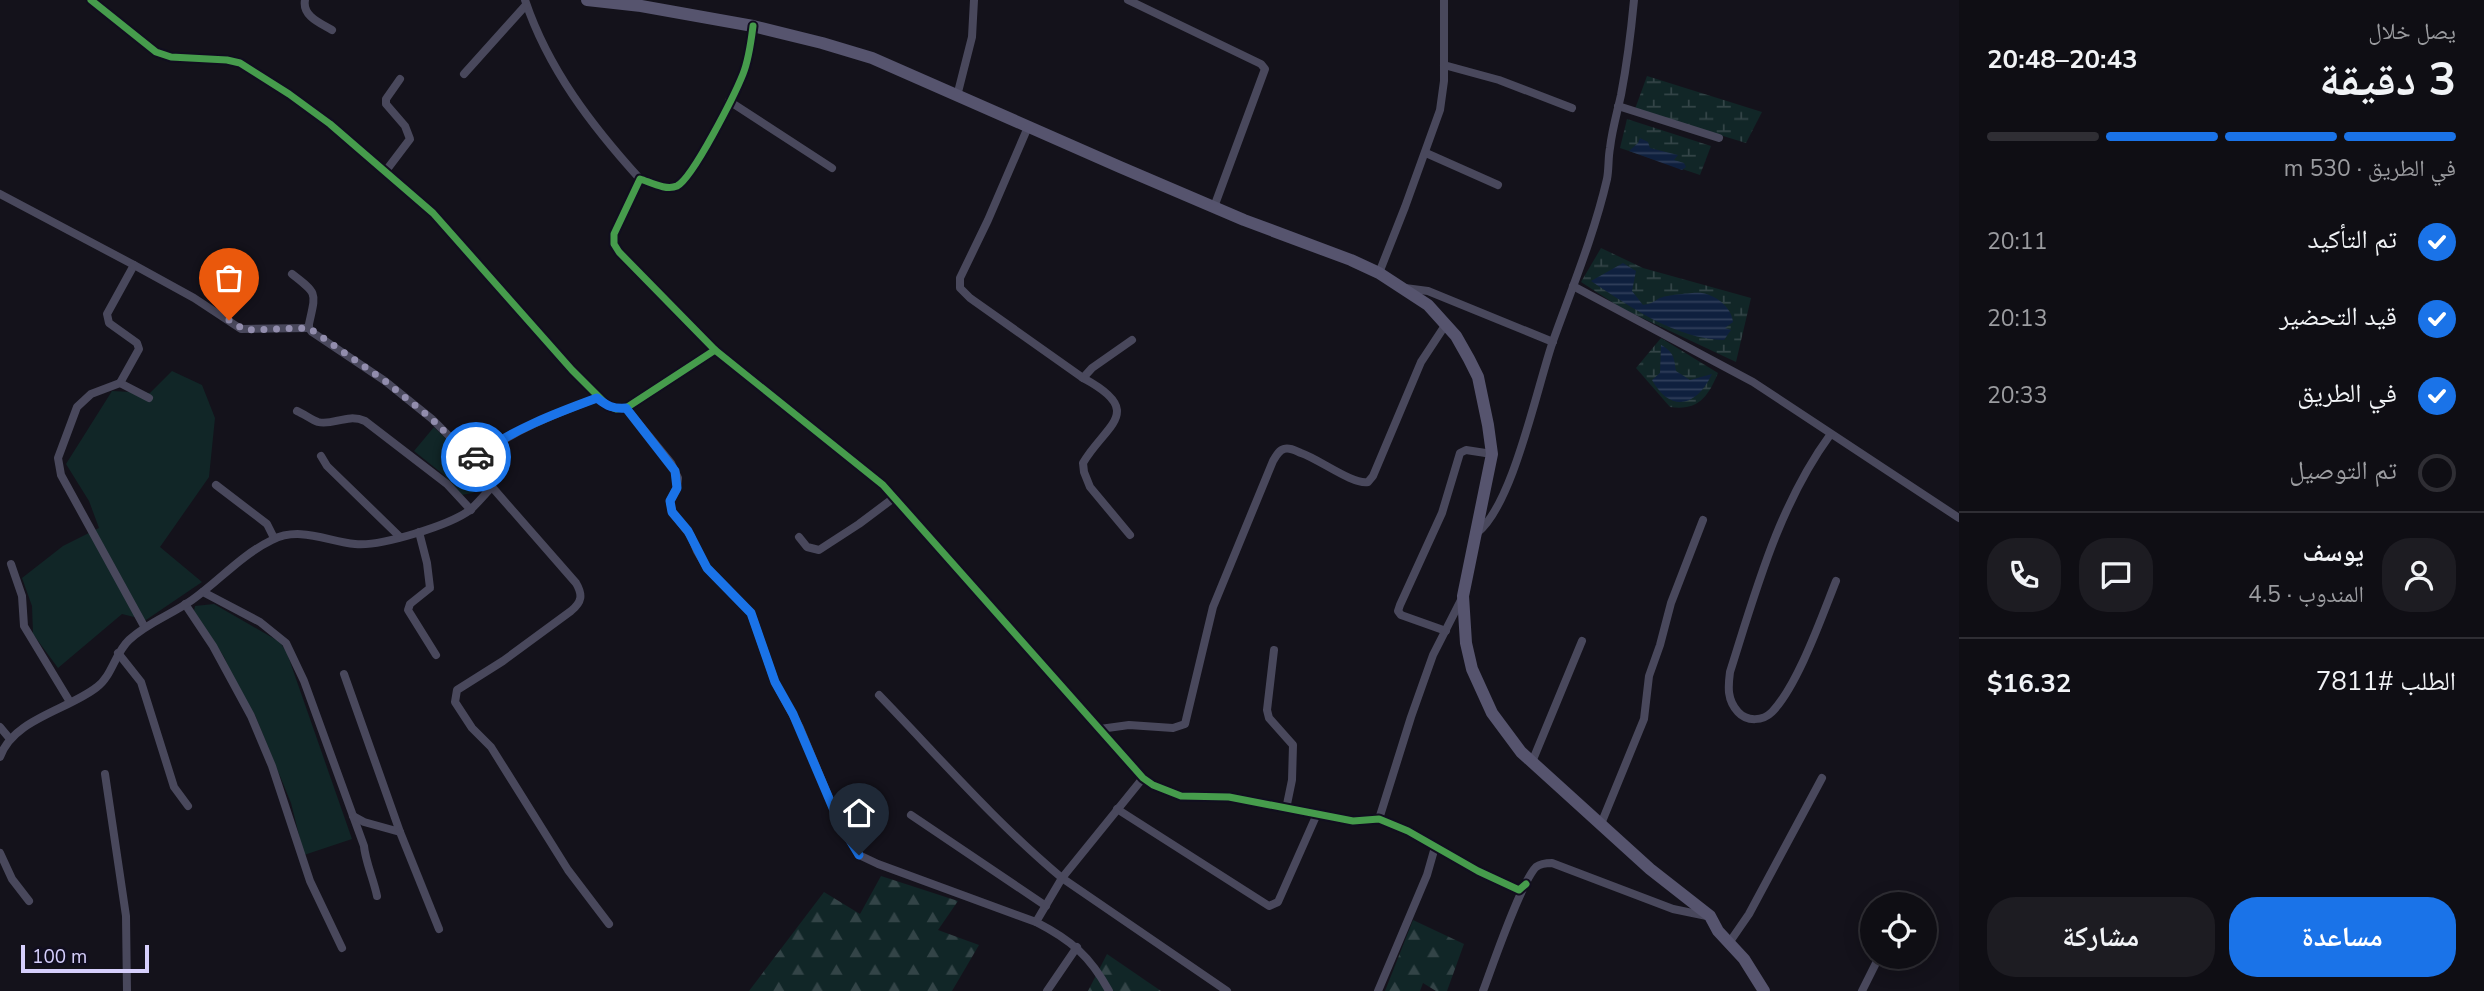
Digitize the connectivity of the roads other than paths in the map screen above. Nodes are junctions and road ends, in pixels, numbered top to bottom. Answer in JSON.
{"nodes":[{"id":1,"x":91,"y":0,"type":"edge"},
{"id":2,"x":305,"y":0,"type":"edge"},
{"id":3,"x":587,"y":0,"type":"edge"},
{"id":4,"x":974,"y":0,"type":"edge"},
{"id":5,"x":1128,"y":0,"type":"edge"},
{"id":6,"x":1444,"y":0,"type":"edge"},
{"id":7,"x":1634,"y":0,"type":"edge"},
{"id":8,"x":525,"y":3,"type":"edge"},
{"id":9,"x":753,"y":26,"type":"junction"},
{"id":10,"x":332,"y":30,"type":"dead end"},
{"id":11,"x":1444,"y":65,"type":"junction"},
{"id":12,"x":464,"y":74,"type":"dead end"},
{"id":13,"x":400,"y":79,"type":"dead end"},
{"id":14,"x":957,"y":96,"type":"junction"},
{"id":15,"x":729,"y":101,"type":"junction"},
{"id":16,"x":1618,"y":106,"type":"junction"},
{"id":17,"x":1572,"y":108,"type":"dead end"},
{"id":18,"x":1028,"y":127,"type":"junction"},
{"id":19,"x":1719,"y":138,"type":"dead end"},
{"id":20,"x":1426,"y":153,"type":"junction"},
{"id":21,"x":832,"y":168,"type":"dead end"},
{"id":22,"x":385,"y":172,"type":"junction"},
{"id":23,"x":640,"y":179,"type":"junction"},
{"id":24,"x":1498,"y":185,"type":"dead end"},
{"id":25,"x":0,"y":194,"type":"edge"},
{"id":26,"x":1214,"y":207,"type":"junction"},
{"id":27,"x":134,"y":265,"type":"junction"},
{"id":28,"x":1378,"y":273,"type":"junction"},
{"id":29,"x":292,"y":274,"type":"dead end"},
{"id":30,"x":1573,"y":286,"type":"junction"},
{"id":31,"x":1403,"y":288,"type":"junction"},
{"id":32,"x":1446,"y":324,"type":"junction"},
{"id":33,"x":309,"y":328,"type":"junction"},
{"id":34,"x":1132,"y":340,"type":"dead end"},
{"id":35,"x":1553,"y":342,"type":"junction"},
{"id":36,"x":715,"y":350,"type":"junction"},
{"id":37,"x":1083,"y":378,"type":"junction"},
{"id":38,"x":120,"y":383,"type":"junction"},
{"id":39,"x":149,"y":398,"type":"dead end"},
{"id":40,"x":597,"y":398,"type":"junction"},
{"id":41,"x":626,"y":408,"type":"junction"},
{"id":42,"x":297,"y":411,"type":"dead end"},
{"id":43,"x":1830,"y":435,"type":"junction"},
{"id":44,"x":1492,"y":454,"type":"junction"},
{"id":45,"x":321,"y":456,"type":"dead end"},
{"id":46,"x":473,"y":460,"type":"junction"},
{"id":47,"x":216,"y":485,"type":"dead end"},
{"id":48,"x":492,"y":486,"type":"junction"},
{"id":49,"x":895,"y":497,"type":"junction"},
{"id":50,"x":471,"y":510,"type":"junction"},
{"id":51,"x":1959,"y":519,"type":"edge"},
{"id":52,"x":1703,"y":520,"type":"dead end"},
{"id":53,"x":419,"y":532,"type":"junction"},
{"id":54,"x":1477,"y":533,"type":"junction"},
{"id":55,"x":1130,"y":535,"type":"dead end"},
{"id":56,"x":400,"y":537,"type":"junction"},
{"id":57,"x":799,"y":537,"type":"dead end"},
{"id":58,"x":274,"y":538,"type":"junction"},
{"id":59,"x":11,"y":564,"type":"dead end"},
{"id":60,"x":1836,"y":581,"type":"dead end"},
{"id":61,"x":203,"y":592,"type":"junction"},
{"id":62,"x":1463,"y":596,"type":"junction"},
{"id":63,"x":185,"y":604,"type":"junction"},
{"id":64,"x":144,"y":626,"type":"junction"},
{"id":65,"x":1447,"y":631,"type":"junction"},
{"id":66,"x":1582,"y":641,"type":"dead end"},
{"id":67,"x":1274,"y":650,"type":"dead end"},
{"id":68,"x":118,"y":653,"type":"junction"},
{"id":69,"x":436,"y":655,"type":"dead end"},
{"id":70,"x":344,"y":674,"type":"dead end"},
{"id":71,"x":879,"y":695,"type":"dead end"},
{"id":72,"x":70,"y":702,"type":"junction"},
{"id":73,"x":0,"y":727,"type":"edge"},
{"id":74,"x":1100,"y":729,"type":"junction"},
{"id":75,"x":10,"y":739,"type":"junction"},
{"id":76,"x":0,"y":757,"type":"edge"},
{"id":77,"x":1532,"y":762,"type":"junction"},
{"id":78,"x":105,"y":774,"type":"dead end"},
{"id":79,"x":1143,"y":778,"type":"junction"},
{"id":80,"x":1822,"y":778,"type":"dead end"},
{"id":81,"x":188,"y":806,"type":"dead end"},
{"id":82,"x":1117,"y":809,"type":"junction"},
{"id":83,"x":1286,"y":809,"type":"junction"},
{"id":84,"x":1317,"y":814,"type":"junction"},
{"id":85,"x":911,"y":815,"type":"dead end"},
{"id":86,"x":353,"y":816,"type":"junction"},
{"id":87,"x":1379,"y":819,"type":"junction"},
{"id":88,"x":1601,"y":824,"type":"junction"},
{"id":89,"x":400,"y":832,"type":"junction"},
{"id":90,"x":1435,"y":847,"type":"junction"},
{"id":91,"x":0,"y":853,"type":"edge"},
{"id":92,"x":1062,"y":878,"type":"junction"},
{"id":93,"x":1526,"y":884,"type":"junction"},
{"id":94,"x":377,"y":896,"type":"dead end"},
{"id":95,"x":29,"y":901,"type":"dead end"},
{"id":96,"x":1046,"y":906,"type":"junction"},
{"id":97,"x":1710,"y":916,"type":"junction"},
{"id":98,"x":1036,"y":922,"type":"junction"},
{"id":99,"x":609,"y":924,"type":"dead end"},
{"id":100,"x":439,"y":929,"type":"dead end"},
{"id":101,"x":1729,"y":943,"type":"junction"},
{"id":102,"x":1077,"y":947,"type":"junction"},
{"id":103,"x":342,"y":948,"type":"dead end"},
{"id":104,"x":1873,"y":969,"type":"edge"},
{"id":105,"x":127,"y":991,"type":"edge"},
{"id":106,"x":1046,"y":991,"type":"edge"},
{"id":107,"x":1109,"y":991,"type":"edge"},
{"id":108,"x":1227,"y":991,"type":"edge"},
{"id":109,"x":1378,"y":991,"type":"edge"},
{"id":110,"x":1483,"y":991,"type":"edge"},
{"id":111,"x":1764,"y":991,"type":"edge"},
{"id":112,"x":1862,"y":991,"type":"edge"}],
"edges":[{"from":1,"to":22,"type":"street"},
{"from":2,"to":10,"type":"street"},
{"from":3,"to":9,"type":"main road"},
{"from":4,"to":14,"type":"street"},
{"from":5,"to":26,"type":"street"},
{"from":6,"to":11,"type":"street"},
{"from":7,"to":16,"type":"street"},
{"from":8,"to":12,"type":"street"},
{"from":8,"to":23,"type":"street"},
{"from":9,"to":14,"type":"main road"},
{"from":9,"to":15,"type":"street"},
{"from":11,"to":17,"type":"street"},
{"from":11,"to":20,"type":"street"},
{"from":13,"to":22,"type":"street"},
{"from":14,"to":18,"type":"main road"},
{"from":15,"to":21,"type":"street"},
{"from":15,"to":23,"type":"street"},
{"from":16,"to":19,"type":"street"},
{"from":16,"to":30,"type":"street"},
{"from":18,"to":26,"type":"main road"},
{"from":18,"to":37,"type":"street"},
{"from":20,"to":24,"type":"street"},
{"from":20,"to":28,"type":"street"},
{"from":22,"to":40,"type":"street"},
{"from":23,"to":36,"type":"street"},
{"from":25,"to":27,"type":"street"},
{"from":26,"to":28,"type":"main road"},
{"from":27,"to":33,"type":"street"},
{"from":27,"to":38,"type":"street"},
{"from":28,"to":31,"type":"main road"},
{"from":29,"to":33,"type":"street"},
{"from":30,"to":35,"type":"street"},
{"from":30,"to":43,"type":"street"},
{"from":31,"to":32,"type":"main road"},
{"from":31,"to":35,"type":"street"},
{"from":32,"to":44,"type":"main road"},
{"from":32,"to":74,"type":"street"},
{"from":33,"to":46,"type":"street"},
{"from":34,"to":37,"type":"street"},
{"from":35,"to":54,"type":"street"},
{"from":36,"to":41,"type":"street"},
{"from":36,"to":49,"type":"street"},
{"from":37,"to":55,"type":"street"},
{"from":38,"to":39,"type":"street"},
{"from":38,"to":64,"type":"street"},
{"from":40,"to":41,"type":"street"},
{"from":40,"to":46,"type":"street"},
{"from":41,"to":98,"type":"street"},
{"from":42,"to":50,"type":"street"},
{"from":43,"to":51,"type":"street"},
{"from":43,"to":60,"type":"street"},
{"from":44,"to":54,"type":"main road"},
{"from":44,"to":65,"type":"street"},
{"from":45,"to":56,"type":"street"},
{"from":46,"to":48,"type":"street"},
{"from":47,"to":58,"type":"street"},
{"from":48,"to":50,"type":"street"},
{"from":48,"to":99,"type":"street"},
{"from":49,"to":57,"type":"street"},
{"from":49,"to":74,"type":"street"},
{"from":50,"to":53,"type":"street"},
{"from":52,"to":88,"type":"street"},
{"from":53,"to":56,"type":"street"},
{"from":53,"to":69,"type":"street"},
{"from":54,"to":62,"type":"main road"},
{"from":56,"to":58,"type":"street"},
{"from":58,"to":61,"type":"street"},
{"from":59,"to":72,"type":"street"},
{"from":61,"to":63,"type":"street"},
{"from":61,"to":86,"type":"street"},
{"from":62,"to":65,"type":"street"},
{"from":62,"to":77,"type":"main road"},
{"from":63,"to":64,"type":"street"},
{"from":63,"to":103,"type":"street"},
{"from":64,"to":68,"type":"street"},
{"from":65,"to":87,"type":"street"},
{"from":66,"to":77,"type":"street"},
{"from":67,"to":83,"type":"street"},
{"from":68,"to":72,"type":"street"},
{"from":68,"to":81,"type":"street"},
{"from":70,"to":89,"type":"street"},
{"from":71,"to":92,"type":"street"},
{"from":72,"to":75,"type":"street"},
{"from":73,"to":75,"type":"street"},
{"from":74,"to":79,"type":"street"},
{"from":75,"to":76,"type":"street"},
{"from":77,"to":88,"type":"main road"},
{"from":78,"to":105,"type":"street"},
{"from":79,"to":82,"type":"street"},
{"from":79,"to":83,"type":"street"},
{"from":80,"to":101,"type":"street"},
{"from":82,"to":84,"type":"street"},
{"from":82,"to":92,"type":"street"},
{"from":83,"to":84,"type":"street"},
{"from":84,"to":87,"type":"street"},
{"from":85,"to":96,"type":"street"},
{"from":86,"to":89,"type":"street"},
{"from":86,"to":94,"type":"street"},
{"from":87,"to":90,"type":"street"},
{"from":88,"to":97,"type":"main road"},
{"from":89,"to":100,"type":"street"},
{"from":90,"to":93,"type":"street"},
{"from":90,"to":109,"type":"street"},
{"from":91,"to":95,"type":"street"},
{"from":92,"to":96,"type":"street"},
{"from":92,"to":108,"type":"street"},
{"from":93,"to":97,"type":"street"},
{"from":93,"to":110,"type":"street"},
{"from":96,"to":98,"type":"street"},
{"from":97,"to":101,"type":"main road"},
{"from":98,"to":102,"type":"street"},
{"from":101,"to":111,"type":"main road"},
{"from":102,"to":106,"type":"street"},
{"from":102,"to":107,"type":"street"},
{"from":104,"to":112,"type":"street"}]}
